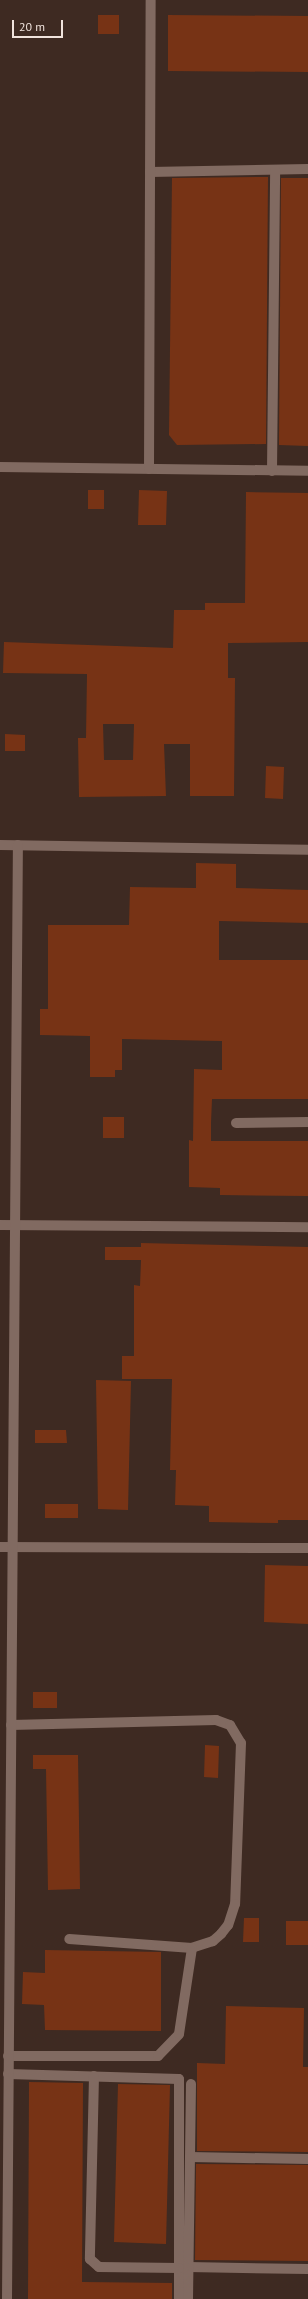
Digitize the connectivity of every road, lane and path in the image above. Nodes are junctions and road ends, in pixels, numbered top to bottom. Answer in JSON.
{"nodes":[{"id":1,"x":151,"y":0,"type":"edge"},
{"id":2,"x":308,"y":169,"type":"edge"},
{"id":3,"x":275,"y":170,"type":"junction"},
{"id":4,"x":150,"y":172,"type":"junction"},
{"id":5,"x":0,"y":467,"type":"edge"},
{"id":6,"x":149,"y":469,"type":"junction"},
{"id":7,"x":272,"y":471,"type":"junction"},
{"id":8,"x":308,"y":471,"type":"edge"},
{"id":9,"x":0,"y":845,"type":"edge"},
{"id":10,"x":18,"y":845,"type":"junction"},
{"id":11,"x":308,"y":850,"type":"edge"},
{"id":12,"x":308,"y":1122,"type":"edge"},
{"id":13,"x":236,"y":1123,"type":"dead end"},
{"id":14,"x":0,"y":1226,"type":"edge"},
{"id":15,"x":15,"y":1226,"type":"junction"},
{"id":16,"x":308,"y":1227,"type":"edge"},
{"id":17,"x":0,"y":1547,"type":"edge"},
{"id":18,"x":13,"y":1547,"type":"junction"},
{"id":19,"x":308,"y":1548,"type":"edge"},
{"id":20,"x":11,"y":1724,"type":"junction"},
{"id":21,"x":69,"y":1939,"type":"dead end"},
{"id":22,"x":192,"y":1948,"type":"junction"},
{"id":23,"x":8,"y":2056,"type":"junction"},
{"id":24,"x":8,"y":2074,"type":"junction"},
{"id":25,"x":94,"y":2076,"type":"junction"},
{"id":26,"x":191,"y":2084,"type":"dead end"},
{"id":27,"x":190,"y":2157,"type":"junction"},
{"id":28,"x":308,"y":2159,"type":"edge"},
{"id":29,"x":3,"y":2267,"type":"edge"},
{"id":30,"x":184,"y":2268,"type":"junction"},
{"id":31,"x":308,"y":2269,"type":"edge"},
{"id":32,"x":7,"y":2299,"type":"edge"},
{"id":33,"x":179,"y":2299,"type":"edge"},
{"id":34,"x":188,"y":2299,"type":"edge"}],
"edges":[{"from":1,"to":4,"type":"street"},
{"from":2,"to":3,"type":"street"},
{"from":3,"to":4,"type":"street"},
{"from":3,"to":7,"type":"street"},
{"from":4,"to":6,"type":"street"},
{"from":5,"to":6,"type":"street"},
{"from":6,"to":7,"type":"street"},
{"from":7,"to":8,"type":"street"},
{"from":9,"to":10,"type":"street"},
{"from":10,"to":11,"type":"street"},
{"from":10,"to":15,"type":"street"},
{"from":12,"to":13,"type":"street"},
{"from":14,"to":15,"type":"street"},
{"from":15,"to":16,"type":"street"},
{"from":15,"to":18,"type":"street"},
{"from":17,"to":18,"type":"street"},
{"from":18,"to":19,"type":"street"},
{"from":18,"to":20,"type":"street"},
{"from":20,"to":22,"type":"street"},
{"from":20,"to":23,"type":"street"},
{"from":21,"to":22,"type":"street"},
{"from":22,"to":23,"type":"street"},
{"from":23,"to":24,"type":"street"},
{"from":24,"to":25,"type":"street"},
{"from":24,"to":29,"type":"street"},
{"from":25,"to":30,"type":"street"},
{"from":25,"to":30,"type":"street"},
{"from":26,"to":27,"type":"street"},
{"from":27,"to":28,"type":"street"},
{"from":27,"to":30,"type":"street"},
{"from":29,"to":32,"type":"street"},
{"from":30,"to":31,"type":"street"},
{"from":30,"to":33,"type":"street"},
{"from":30,"to":34,"type":"street"}]}
